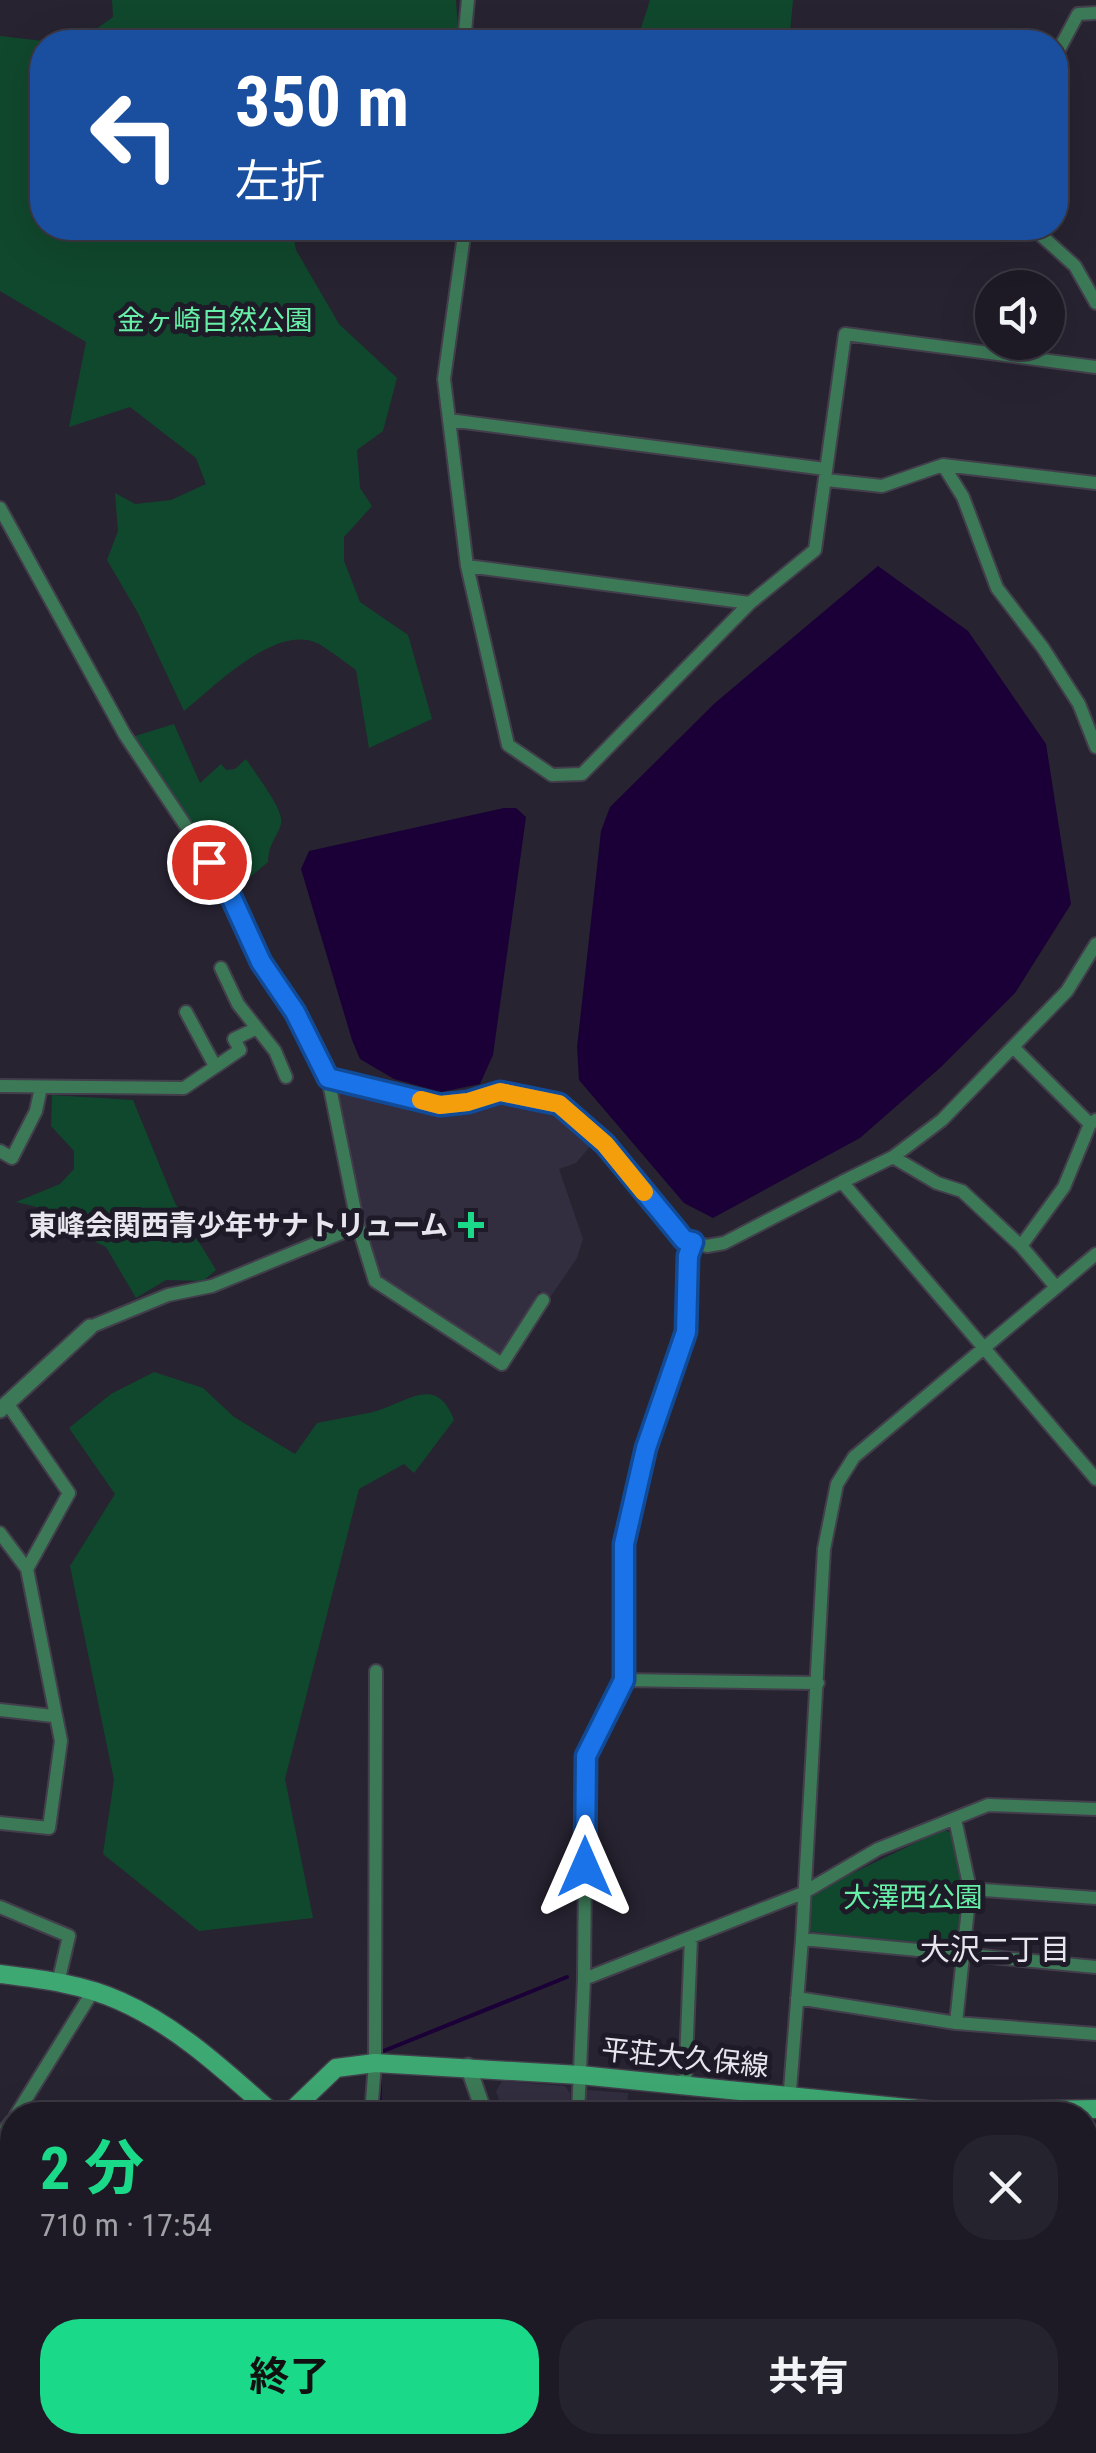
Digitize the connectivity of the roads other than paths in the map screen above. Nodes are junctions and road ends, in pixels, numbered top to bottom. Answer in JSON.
{"nodes":[{"id":1,"x":468,"y":0,"type":"edge"},
{"id":2,"x":1096,"y":13,"type":"edge"},
{"id":3,"x":465,"y":30,"type":"edge"},
{"id":4,"x":1068,"y":33,"type":"edge"},
{"id":5,"x":463,"y":240,"type":"edge"},
{"id":6,"x":1046,"y":240,"type":"edge"},
{"id":7,"x":1096,"y":303,"type":"edge"},
{"id":8,"x":1096,"y":367,"type":"edge"},
{"id":9,"x":449,"y":420,"type":"junction"},
{"id":10,"x":944,"y":465,"type":"junction"},
{"id":11,"x":826,"y":475,"type":"junction"},
{"id":12,"x":1096,"y":483,"type":"edge"},
{"id":13,"x":0,"y":508,"type":"edge"},
{"id":14,"x":468,"y":566,"type":"junction"},
{"id":15,"x":750,"y":603,"type":"junction"},
{"id":16,"x":1096,"y":703,"type":"edge"},
{"id":17,"x":1079,"y":704,"type":"junction"},
{"id":18,"x":1096,"y":747,"type":"edge"},
{"id":19,"x":1096,"y":944,"type":"edge"},
{"id":20,"x":221,"y":968,"type":"dead end"},
{"id":21,"x":186,"y":1012,"type":"dead end"},
{"id":22,"x":257,"y":1028,"type":"junction"},
{"id":23,"x":1015,"y":1049,"type":"junction"},
{"id":24,"x":216,"y":1066,"type":"junction"},
{"id":25,"x":286,"y":1077,"type":"dead end"},
{"id":26,"x":328,"y":1078,"type":"junction"},
{"id":27,"x":0,"y":1086,"type":"edge"},
{"id":28,"x":41,"y":1086,"type":"junction"},
{"id":29,"x":1093,"y":1122,"type":"edge"},
{"id":30,"x":0,"y":1151,"type":"edge"},
{"id":31,"x":892,"y":1156,"type":"junction"},
{"id":32,"x":842,"y":1182,"type":"junction"},
{"id":33,"x":358,"y":1226,"type":"junction"},
{"id":34,"x":693,"y":1242,"type":"junction"},
{"id":35,"x":1022,"y":1246,"type":"junction"},
{"id":36,"x":1096,"y":1254,"type":"edge"},
{"id":37,"x":1056,"y":1287,"type":"junction"},
{"id":38,"x":543,"y":1300,"type":"dead end"},
{"id":39,"x":90,"y":1328,"type":"joint"},
{"id":40,"x":986,"y":1348,"type":"junction"},
{"id":41,"x":4,"y":1406,"type":"edge"},
{"id":42,"x":1096,"y":1479,"type":"edge"},
{"id":43,"x":0,"y":1533,"type":"edge"},
{"id":44,"x":27,"y":1569,"type":"junction"},
{"id":45,"x":376,"y":1670,"type":"dead end"},
{"id":46,"x":624,"y":1680,"type":"junction"},
{"id":47,"x":818,"y":1683,"type":"junction"},
{"id":48,"x":0,"y":1710,"type":"edge"},
{"id":49,"x":53,"y":1716,"type":"junction"},
{"id":50,"x":1096,"y":1809,"type":"edge"},
{"id":51,"x":955,"y":1820,"type":"junction"},
{"id":52,"x":0,"y":1823,"type":"edge"},
{"id":53,"x":970,"y":1888,"type":"junction"},
{"id":54,"x":803,"y":1893,"type":"junction"},
{"id":55,"x":1096,"y":1898,"type":"edge"},
{"id":56,"x":0,"y":1907,"type":"edge"},
{"id":57,"x":691,"y":1938,"type":"junction"},
{"id":58,"x":802,"y":1939,"type":"junction"},
{"id":59,"x":963,"y":1954,"type":"junction"},
{"id":60,"x":1096,"y":1967,"type":"edge"},
{"id":61,"x":0,"y":1974,"type":"edge"},
{"id":62,"x":584,"y":1978,"type":"junction"},
{"id":63,"x":58,"y":1984,"type":"junction"},
{"id":64,"x":93,"y":1991,"type":"junction"},
{"id":65,"x":798,"y":1998,"type":"junction"},
{"id":66,"x":956,"y":2022,"type":"junction"},
{"id":67,"x":1096,"y":2034,"type":"edge"},
{"id":68,"x":376,"y":2063,"type":"junction"},
{"id":69,"x":468,"y":2066,"type":"junction"},
{"id":70,"x":580,"y":2076,"type":"junction"},
{"id":71,"x":685,"y":2086,"type":"junction"},
{"id":72,"x":24,"y":2102,"type":"edge"},
{"id":73,"x":259,"y":2102,"type":"edge"},
{"id":74,"x":301,"y":2102,"type":"edge"},
{"id":75,"x":373,"y":2102,"type":"edge"},
{"id":76,"x":480,"y":2102,"type":"edge"},
{"id":77,"x":579,"y":2102,"type":"edge"},
{"id":78,"x":768,"y":2102,"type":"edge"},
{"id":79,"x":789,"y":2102,"type":"edge"}],
"edges":[{"from":1,"to":3,"type":"street"},
{"from":2,"to":4,"type":"street"},
{"from":5,"to":9,"type":"street"},
{"from":6,"to":7,"type":"street"},
{"from":8,"to":11,"type":"street"},
{"from":9,"to":11,"type":"street"},
{"from":9,"to":14,"type":"street"},
{"from":10,"to":11,"type":"street"},
{"from":10,"to":12,"type":"street"},
{"from":10,"to":17,"type":"street"},
{"from":11,"to":15,"type":"street"},
{"from":13,"to":26,"type":"street"},
{"from":14,"to":15,"type":"street"},
{"from":14,"to":15,"type":"street"},
{"from":16,"to":17,"type":"street"},
{"from":17,"to":18,"type":"street"},
{"from":19,"to":23,"type":"street"},
{"from":20,"to":22,"type":"street"},
{"from":21,"to":24,"type":"street"},
{"from":22,"to":24,"type":"street"},
{"from":22,"to":25,"type":"street"},
{"from":23,"to":29,"type":"street"},
{"from":23,"to":31,"type":"street"},
{"from":24,"to":28,"type":"street"},
{"from":26,"to":33,"type":"street"},
{"from":26,"to":34,"type":"street"},
{"from":27,"to":28,"type":"street"},
{"from":28,"to":30,"type":"street"},
{"from":29,"to":35,"type":"street"},
{"from":31,"to":32,"type":"street"},
{"from":31,"to":35,"type":"street"},
{"from":32,"to":34,"type":"street"},
{"from":32,"to":40,"type":"street"},
{"from":33,"to":38,"type":"street"},
{"from":33,"to":39,"type":"street"},
{"from":34,"to":46,"type":"street"},
{"from":35,"to":37,"type":"street"},
{"from":36,"to":37,"type":"street"},
{"from":37,"to":40,"type":"street"},
{"from":39,"to":41,"type":"street"},
{"from":40,"to":42,"type":"street"},
{"from":40,"to":47,"type":"street"},
{"from":41,"to":44,"type":"street"},
{"from":43,"to":44,"type":"street"},
{"from":44,"to":49,"type":"street"},
{"from":45,"to":68,"type":"street"},
{"from":46,"to":47,"type":"street"},
{"from":46,"to":62,"type":"street"},
{"from":47,"to":54,"type":"street"},
{"from":48,"to":49,"type":"street"},
{"from":49,"to":52,"type":"street"},
{"from":50,"to":51,"type":"street"},
{"from":51,"to":53,"type":"street"},
{"from":51,"to":54,"type":"street"},
{"from":53,"to":55,"type":"street"},
{"from":53,"to":59,"type":"street"},
{"from":54,"to":57,"type":"street"},
{"from":54,"to":58,"type":"street"},
{"from":56,"to":63,"type":"street"},
{"from":57,"to":62,"type":"street"},
{"from":57,"to":71,"type":"street"},
{"from":58,"to":59,"type":"street"},
{"from":58,"to":65,"type":"street"},
{"from":59,"to":60,"type":"street"},
{"from":59,"to":66,"type":"street"},
{"from":61,"to":63,"type":"main road"},
{"from":62,"to":70,"type":"street"},
{"from":63,"to":64,"type":"main road"},
{"from":64,"to":72,"type":"street"},
{"from":64,"to":73,"type":"main road"},
{"from":65,"to":66,"type":"street"},
{"from":65,"to":79,"type":"street"},
{"from":66,"to":67,"type":"street"},
{"from":68,"to":69,"type":"main road","name":"平荘大久保線"},
{"from":68,"to":74,"type":"main road","name":"平荘大久保線"},
{"from":68,"to":75,"type":"street"},
{"from":69,"to":70,"type":"main road","name":"平荘大久保線"},
{"from":69,"to":76,"type":"street"},
{"from":70,"to":71,"type":"main road","name":"平荘大久保線"},
{"from":70,"to":77,"type":"street"},
{"from":71,"to":78,"type":"main road","name":"平荘大久保線"}]}
